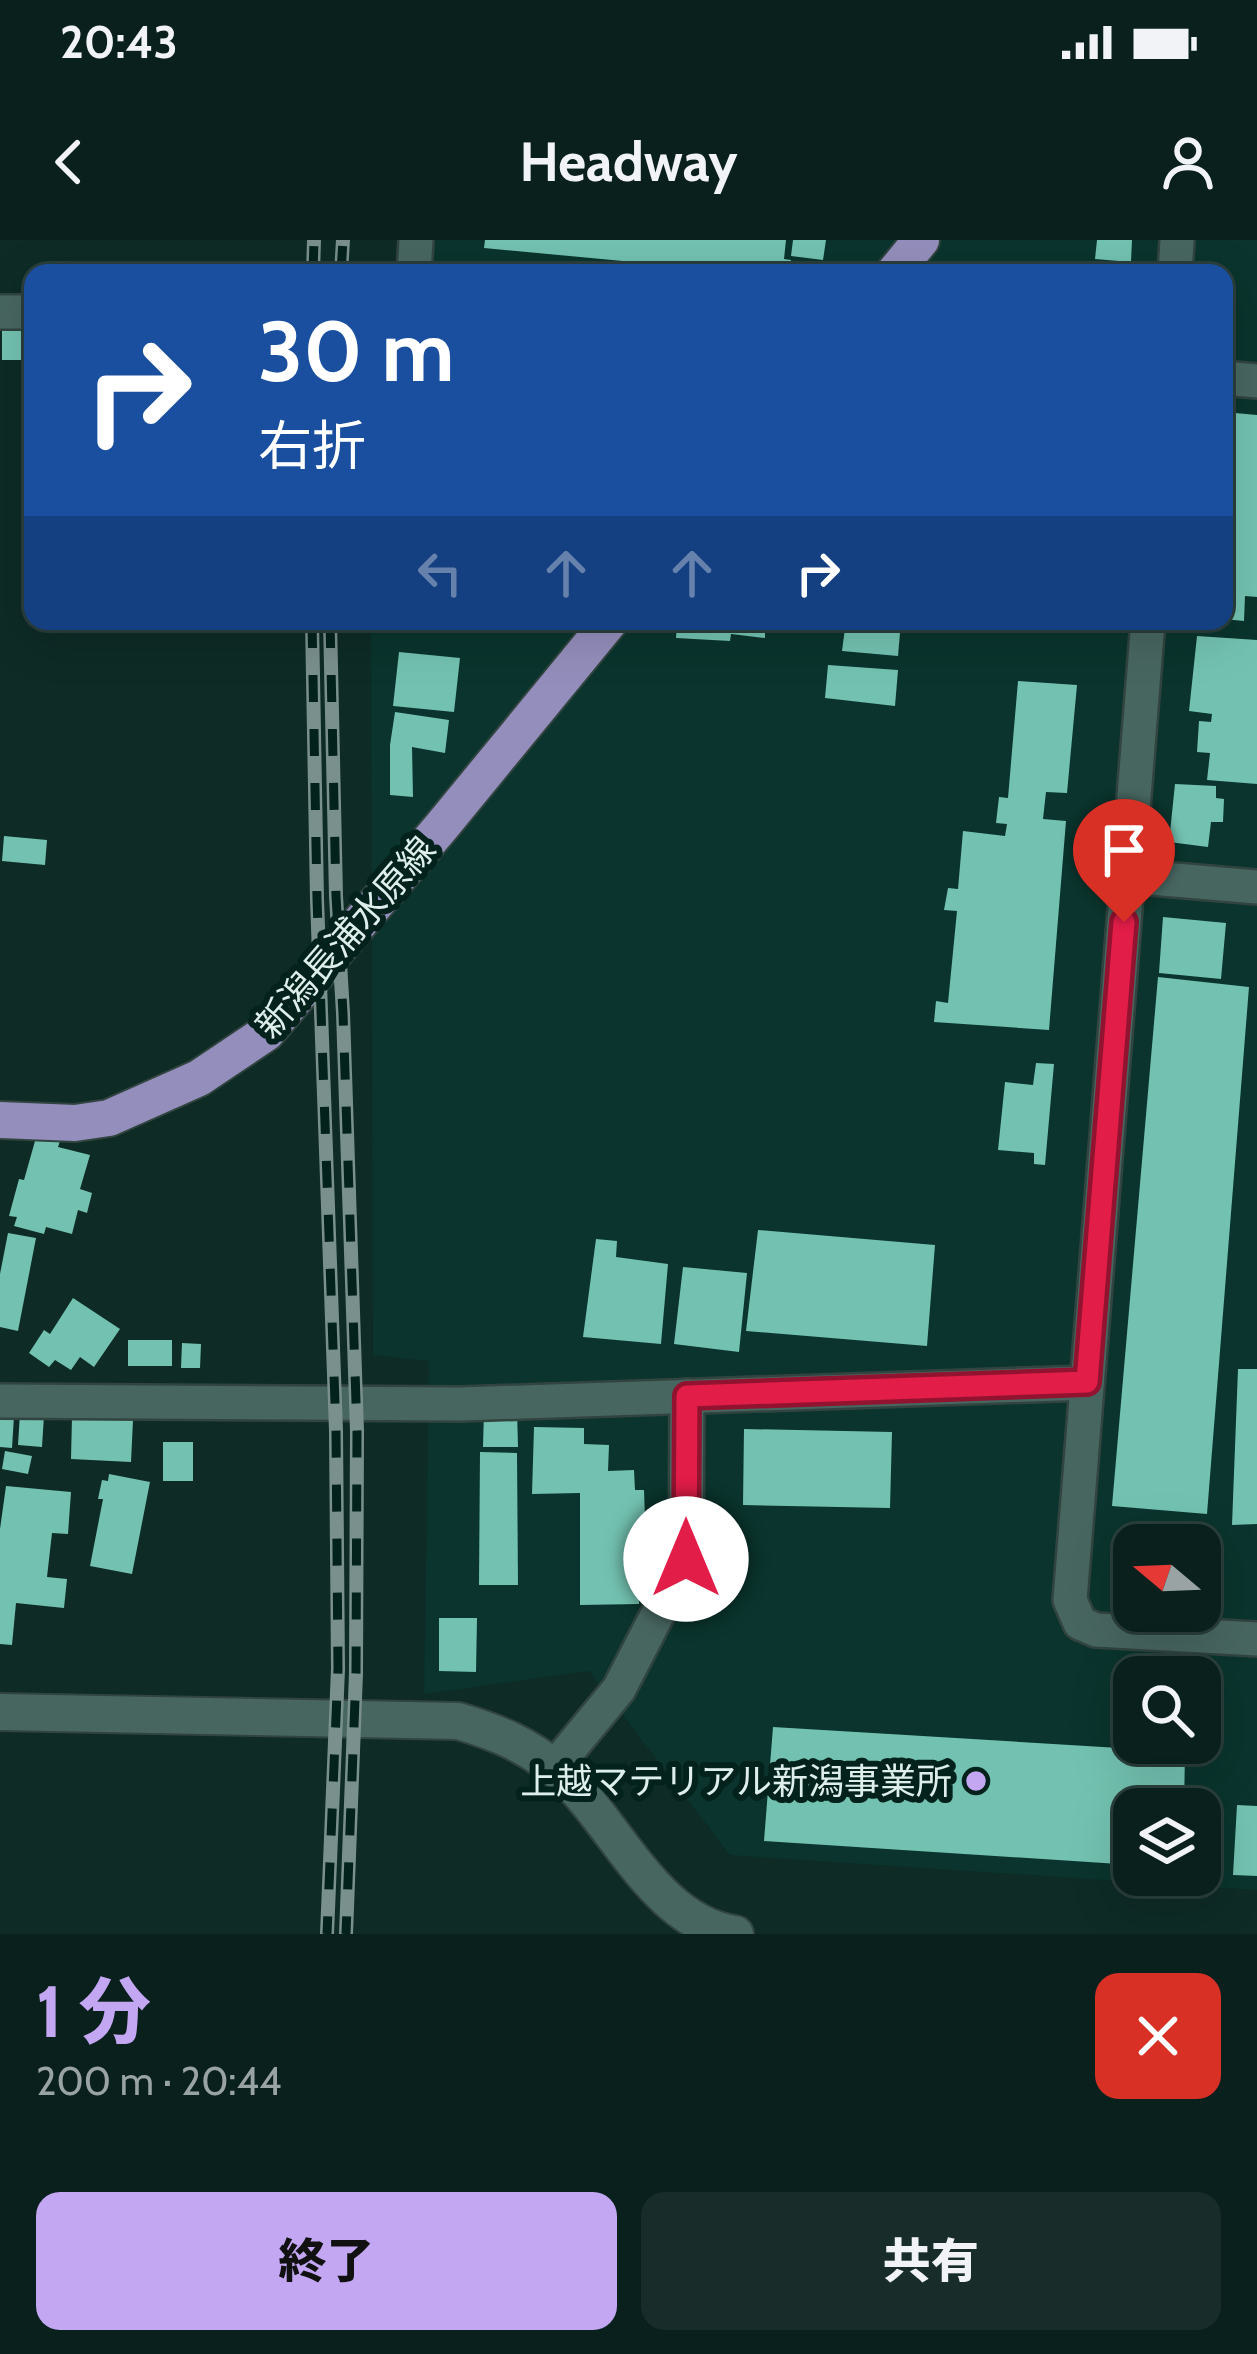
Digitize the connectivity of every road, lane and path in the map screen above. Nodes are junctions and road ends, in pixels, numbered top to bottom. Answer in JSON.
{"nodes":[{"id":1,"x":920,"y":240,"type":"edge"},
{"id":2,"x":901,"y":264,"type":"edge"},
{"id":3,"x":603,"y":630,"type":"edge"},
{"id":4,"x":1147,"y":630,"type":"edge"},
{"id":5,"x":1127,"y":876,"type":"junction"},
{"id":6,"x":1257,"y":887,"type":"edge"},
{"id":7,"x":0,"y":1120,"type":"edge"},
{"id":8,"x":1087,"y":1382,"type":"junction"},
{"id":9,"x":687,"y":1396,"type":"junction"},
{"id":10,"x":0,"y":1401,"type":"edge"},
{"id":11,"x":1257,"y":1639,"type":"edge"},
{"id":12,"x":0,"y":1712,"type":"edge"},
{"id":13,"x":554,"y":1768,"type":"junction"},
{"id":14,"x":735,"y":1934,"type":"edge"}],
"edges":[{"from":1,"to":2,"type":"main road"},
{"from":3,"to":7,"type":"main road","name":"新潟長浦水原線"},
{"from":4,"to":5,"type":"street"},
{"from":5,"to":6,"type":"street"},
{"from":5,"to":8,"type":"street"},
{"from":8,"to":9,"type":"street"},
{"from":8,"to":11,"type":"street"},
{"from":9,"to":10,"type":"street"},
{"from":9,"to":13,"type":"street"},
{"from":12,"to":13,"type":"street"},
{"from":13,"to":14,"type":"street"}]}
